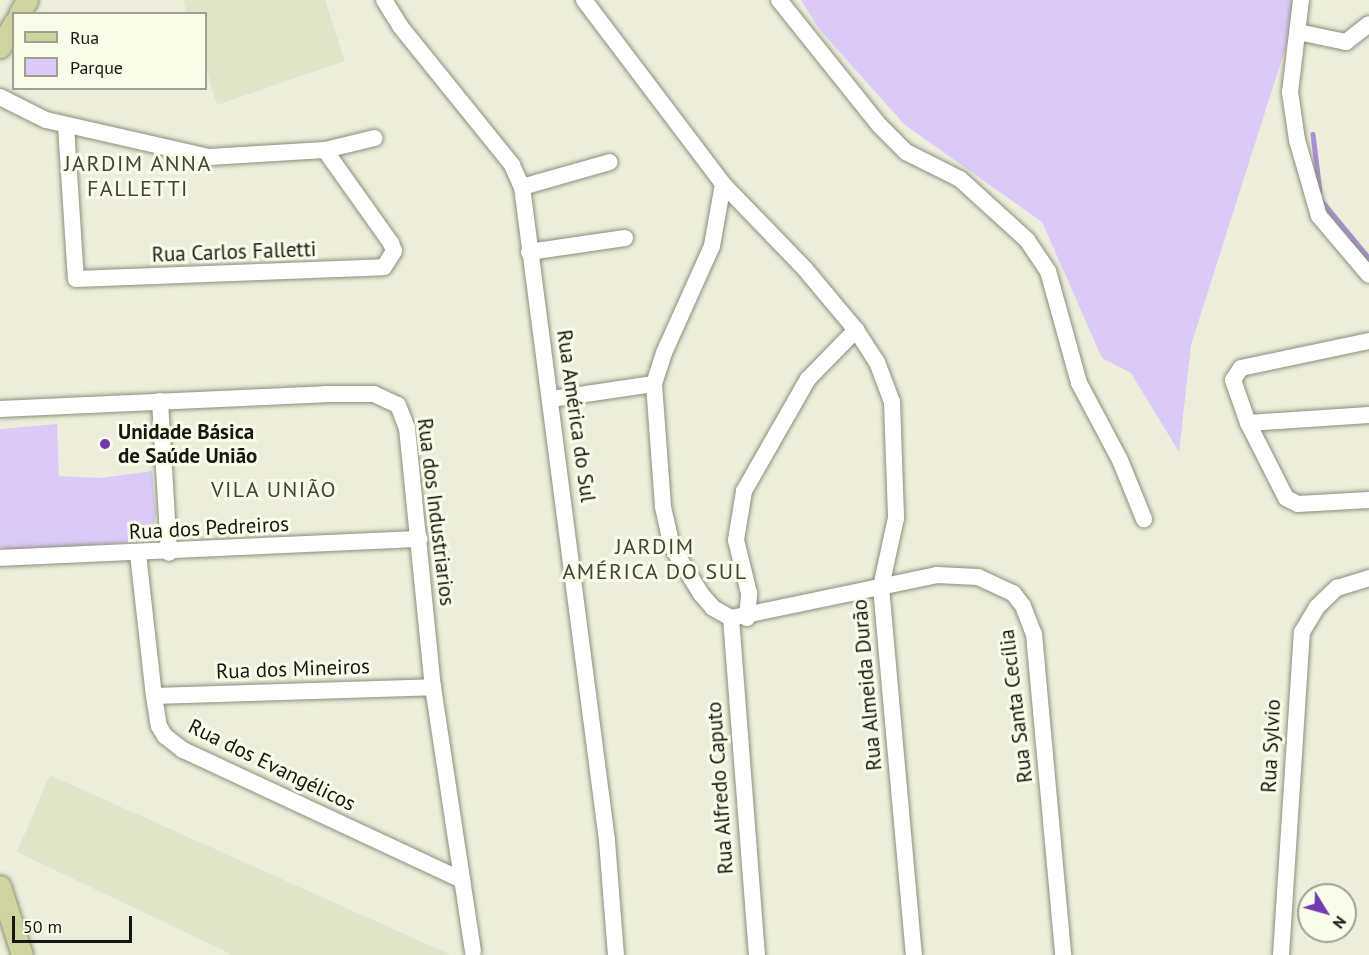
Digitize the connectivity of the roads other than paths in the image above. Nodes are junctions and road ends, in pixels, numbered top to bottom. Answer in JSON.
{"nodes":[{"id":1,"x":384,"y":0,"type":"edge"},
{"id":2,"x":584,"y":0,"type":"edge"},
{"id":3,"x":779,"y":0,"type":"edge"},
{"id":4,"x":1301,"y":0,"type":"edge"},
{"id":5,"x":1369,"y":24,"type":"edge"},
{"id":6,"x":12,"y":26,"type":"edge"},
{"id":7,"x":1298,"y":32,"type":"junction"},
{"id":8,"x":0,"y":47,"type":"edge"},
{"id":9,"x":0,"y":98,"type":"edge"},
{"id":10,"x":66,"y":126,"type":"junction"},
{"id":11,"x":375,"y":138,"type":"dead end"},
{"id":12,"x":325,"y":150,"type":"junction"},
{"id":13,"x":610,"y":162,"type":"dead end"},
{"id":14,"x":723,"y":184,"type":"junction"},
{"id":15,"x":522,"y":187,"type":"junction"},
{"id":16,"x":624,"y":238,"type":"dead end"},
{"id":17,"x":529,"y":252,"type":"junction"},
{"id":18,"x":1369,"y":276,"type":"edge"},
{"id":19,"x":855,"y":330,"type":"junction"},
{"id":20,"x":1369,"y":341,"type":"edge"},
{"id":21,"x":654,"y":384,"type":"junction"},
{"id":22,"x":552,"y":399,"type":"junction"},
{"id":23,"x":160,"y":401,"type":"junction"},
{"id":24,"x":0,"y":409,"type":"edge"},
{"id":25,"x":1369,"y":415,"type":"edge"},
{"id":26,"x":1248,"y":423,"type":"junction"},
{"id":27,"x":1369,"y":500,"type":"edge"},
{"id":28,"x":1144,"y":519,"type":"dead end"},
{"id":29,"x":420,"y":539,"type":"junction"},
{"id":30,"x":169,"y":553,"type":"junction"},
{"id":31,"x":138,"y":554,"type":"junction"},
{"id":32,"x":0,"y":558,"type":"edge"},
{"id":33,"x":1369,"y":578,"type":"edge"},
{"id":34,"x":881,"y":587,"type":"junction"},
{"id":35,"x":739,"y":618,"type":"junction"},
{"id":36,"x":433,"y":687,"type":"junction"},
{"id":37,"x":154,"y":696,"type":"junction"},
{"id":38,"x":462,"y":880,"type":"junction"},
{"id":39,"x":0,"y":886,"type":"edge"},
{"id":40,"x":473,"y":951,"type":"dead end"},
{"id":41,"x":22,"y":955,"type":"edge"},
{"id":42,"x":616,"y":955,"type":"edge"},
{"id":43,"x":757,"y":955,"type":"edge"},
{"id":44,"x":914,"y":955,"type":"edge"},
{"id":45,"x":1063,"y":955,"type":"edge"},
{"id":46,"x":1281,"y":955,"type":"edge"}],
"edges":[{"from":1,"to":15,"type":"street","name":"Rua América do Sul"},
{"from":2,"to":14,"type":"street","name":"Rua Almeida Durão"},
{"from":3,"to":28,"type":"street"},
{"from":4,"to":7,"type":"street"},
{"from":5,"to":7,"type":"street"},
{"from":6,"to":8,"type":"main road"},
{"from":7,"to":18,"type":"street"},
{"from":9,"to":10,"type":"street"},
{"from":10,"to":12,"type":"street"},
{"from":10,"to":12,"type":"street","name":"Rua Carlos Falletti"},
{"from":11,"to":12,"type":"street"},
{"from":13,"to":15,"type":"street"},
{"from":14,"to":19,"type":"street","name":"Rua Almeida Durão"},
{"from":14,"to":21,"type":"street"},
{"from":15,"to":17,"type":"street","name":"Rua América do Sul"},
{"from":16,"to":17,"type":"street"},
{"from":17,"to":22,"type":"street","name":"Rua América do Sul"},
{"from":19,"to":34,"type":"street","name":"Rua Almeida Durão"},
{"from":19,"to":35,"type":"street","name":"Rua Alfredo Caputo"},
{"from":20,"to":26,"type":"street"},
{"from":21,"to":22,"type":"street"},
{"from":21,"to":35,"type":"street"},
{"from":22,"to":42,"type":"street","name":"Rua América do Sul"},
{"from":23,"to":24,"type":"street","name":"Rua dos Industriarios"},
{"from":23,"to":29,"type":"street","name":"Rua dos Industriarios"},
{"from":23,"to":30,"type":"street"},
{"from":25,"to":26,"type":"street"},
{"from":26,"to":27,"type":"street"},
{"from":29,"to":30,"type":"street","name":"Rua dos Pedreiros"},
{"from":29,"to":36,"type":"street","name":"Rua dos Industriarios"},
{"from":30,"to":31,"type":"street","name":"Rua dos Pedreiros"},
{"from":31,"to":32,"type":"street","name":"Rua dos Pedreiros"},
{"from":31,"to":37,"type":"street","name":"Rua dos Evangélicos"},
{"from":33,"to":46,"type":"street","name":"Rua Sylvio"},
{"from":34,"to":35,"type":"street","name":"Rua Santa Cecília"},
{"from":34,"to":44,"type":"street","name":"Rua Almeida Durão"},
{"from":34,"to":45,"type":"street","name":"Rua Santa Cecília"},
{"from":35,"to":43,"type":"street","name":"Rua Alfredo Caputo"},
{"from":36,"to":37,"type":"street","name":"Rua dos Mineiros"},
{"from":36,"to":38,"type":"street","name":"Rua dos Industriarios"},
{"from":37,"to":38,"type":"street","name":"Rua dos Evangélicos"},
{"from":38,"to":40,"type":"street","name":"Rua dos Industriarios"},
{"from":39,"to":41,"type":"main road"}]}
